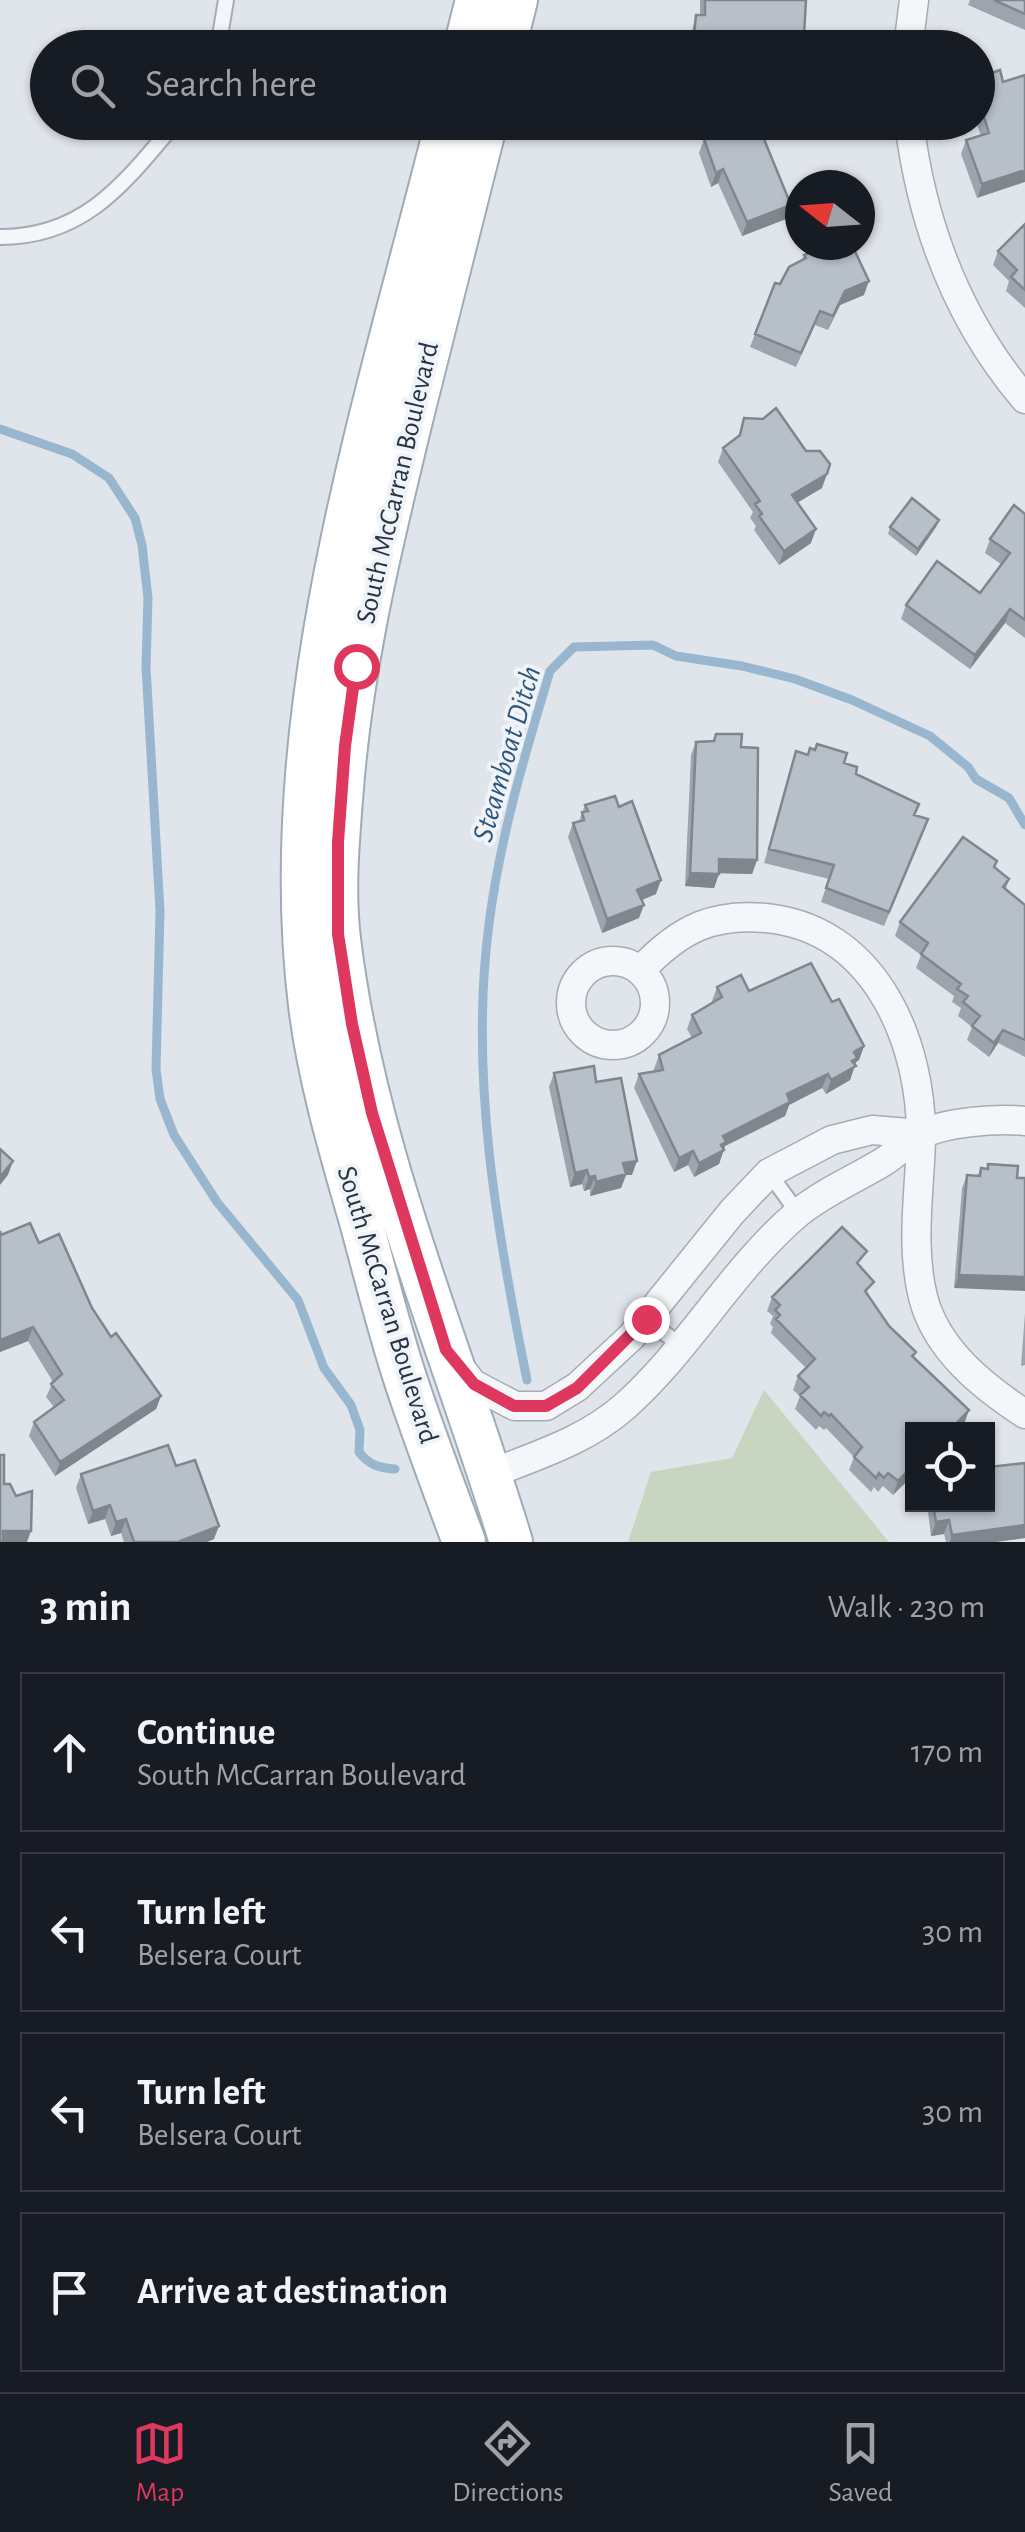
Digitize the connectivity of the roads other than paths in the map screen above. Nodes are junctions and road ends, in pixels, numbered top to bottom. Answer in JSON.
{"nodes":[{"id":1,"x":226,"y":0,"type":"edge"},
{"id":2,"x":476,"y":0,"type":"edge"},
{"id":3,"x":516,"y":0,"type":"edge"},
{"id":4,"x":914,"y":0,"type":"edge"},
{"id":5,"x":223,"y":30,"type":"edge"},
{"id":6,"x":469,"y":30,"type":"edge"},
{"id":7,"x":508,"y":30,"type":"edge"},
{"id":8,"x":910,"y":30,"type":"edge"},
{"id":9,"x":161,"y":140,"type":"edge"},
{"id":10,"x":442,"y":140,"type":"edge"},
{"id":11,"x":481,"y":140,"type":"edge"},
{"id":12,"x":911,"y":140,"type":"edge"},
{"id":13,"x":0,"y":237,"type":"edge"},
{"id":14,"x":1025,"y":399,"type":"edge"},
{"id":15,"x":640,"y":971,"type":"dead end"},
{"id":16,"x":1025,"y":1121,"type":"edge"},
{"id":17,"x":922,"y":1134,"type":"junction"},
{"id":18,"x":770,"y":1173,"type":"junction"},
{"id":19,"x":798,"y":1213,"type":"junction"},
{"id":20,"x":646,"y":1319,"type":"junction"},
{"id":21,"x":682,"y":1346,"type":"junction"},
{"id":22,"x":446,"y":1350,"type":"junction"},
{"id":23,"x":405,"y":1378,"type":"junction"},
{"id":24,"x":1025,"y":1414,"type":"edge"},
{"id":25,"x":490,"y":1474,"type":"junction"},
{"id":26,"x":464,"y":1542,"type":"edge"},
{"id":27,"x":511,"y":1542,"type":"edge"}],
"edges":[{"from":1,"to":5,"type":"lane"},
{"from":2,"to":6,"type":"main road"},
{"from":3,"to":7,"type":"main road"},
{"from":4,"to":8,"type":"street"},
{"from":9,"to":13,"type":"lane"},
{"from":10,"to":23,"type":"main road","name":"South McCarran Boulevard"},
{"from":11,"to":22,"type":"main road","name":"South McCarran Boulevard"},
{"from":12,"to":14,"type":"street"},
{"from":15,"to":17,"type":"street"},
{"from":16,"to":17,"type":"street"},
{"from":17,"to":18,"type":"street"},
{"from":17,"to":19,"type":"street"},
{"from":17,"to":24,"type":"street"},
{"from":18,"to":19,"type":"lane"},
{"from":18,"to":20,"type":"street"},
{"from":19,"to":21,"type":"street"},
{"from":20,"to":21,"type":"lane"},
{"from":20,"to":22,"type":"street"},
{"from":21,"to":25,"type":"street"},
{"from":22,"to":25,"type":"main road","name":"South McCarran Boulevard"},
{"from":23,"to":25,"type":"main road"},
{"from":23,"to":26,"type":"main road","name":"South McCarran Boulevard"},
{"from":25,"to":27,"type":"main road","name":"South McCarran Boulevard"}]}
